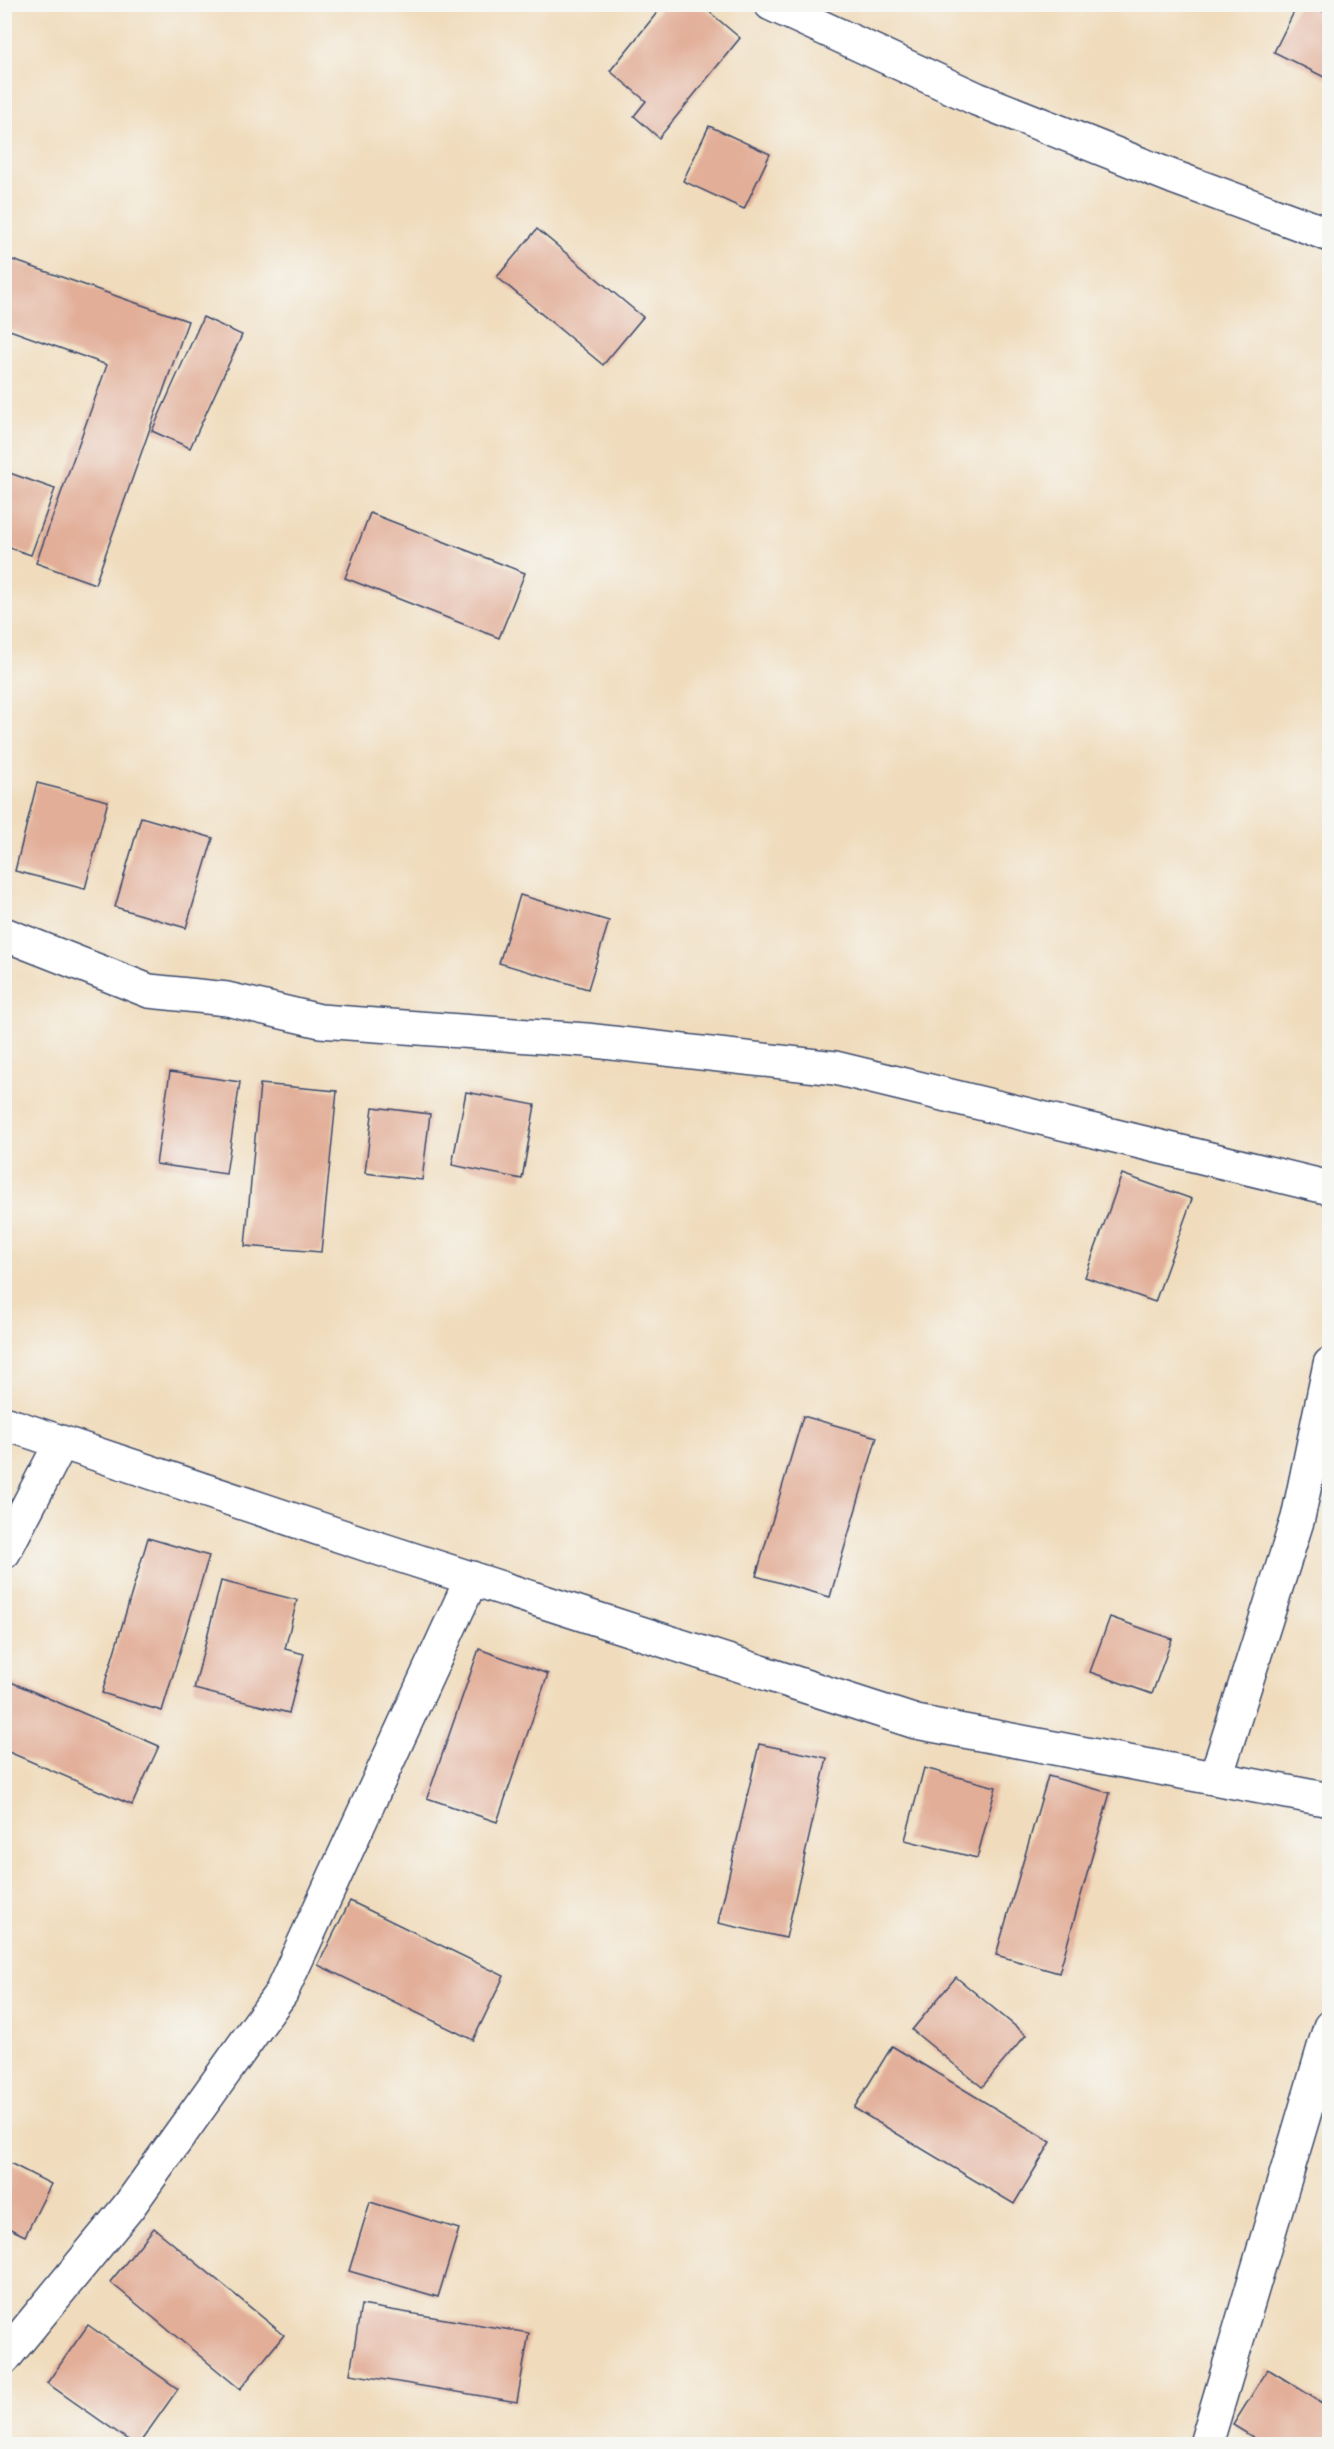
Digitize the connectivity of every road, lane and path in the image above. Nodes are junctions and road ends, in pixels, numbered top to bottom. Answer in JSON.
{"nodes":[{"id":1,"x":771,"y":4,"type":"edge"},
{"id":2,"x":1329,"y":235,"type":"edge"},
{"id":3,"x":4,"y":934,"type":"edge"},
{"id":4,"x":1329,"y":1188,"type":"edge"},
{"id":5,"x":1329,"y":1364,"type":"edge"},
{"id":6,"x":4,"y":1423,"type":"edge"},
{"id":7,"x":61,"y":1443,"type":"junction"},
{"id":8,"x":4,"y":1552,"type":"edge"},
{"id":9,"x":472,"y":1578,"type":"junction"},
{"id":10,"x":1216,"y":1777,"type":"junction"},
{"id":11,"x":1329,"y":1800,"type":"edge"},
{"id":12,"x":1329,"y":2027,"type":"edge"},
{"id":13,"x":4,"y":2358,"type":"edge"},
{"id":14,"x":1206,"y":2445,"type":"edge"}],
"edges":[{"from":1,"to":2,"type":"street"},
{"from":3,"to":4,"type":"street"},
{"from":5,"to":10,"type":"street"},
{"from":6,"to":7,"type":"street"},
{"from":7,"to":8,"type":"street"},
{"from":7,"to":9,"type":"street"},
{"from":9,"to":10,"type":"street"},
{"from":9,"to":13,"type":"street"},
{"from":10,"to":11,"type":"street"},
{"from":12,"to":14,"type":"street"}]}
